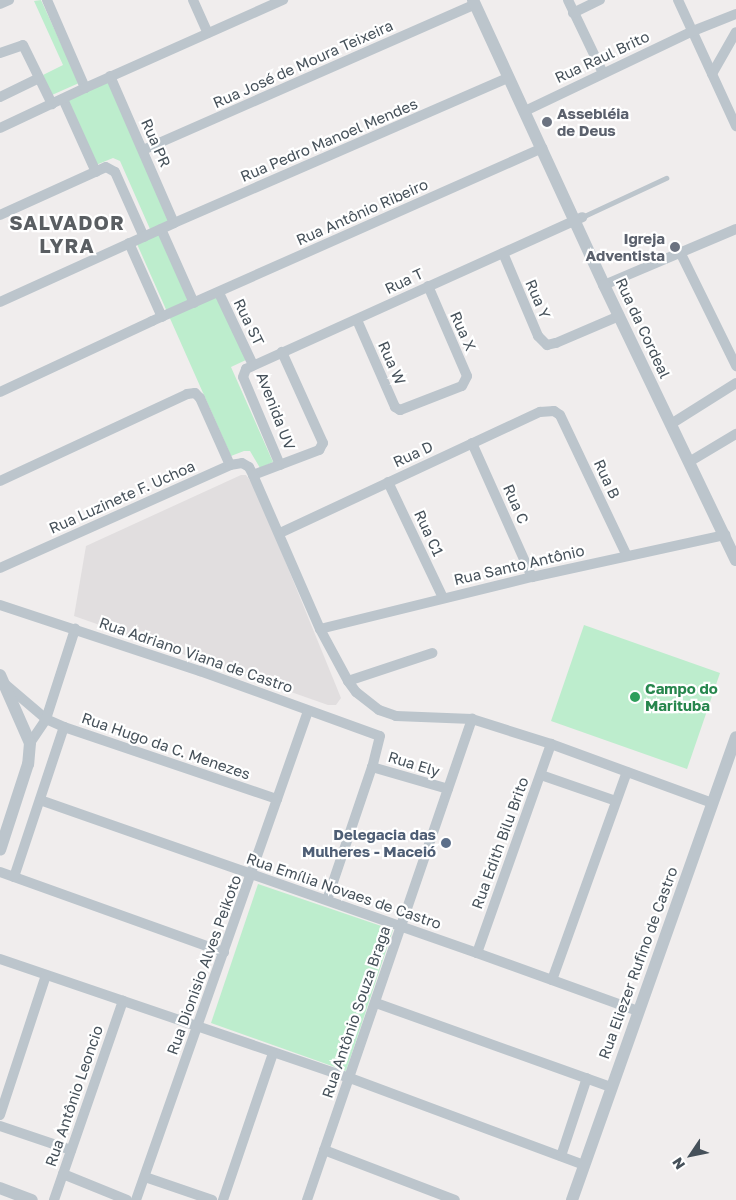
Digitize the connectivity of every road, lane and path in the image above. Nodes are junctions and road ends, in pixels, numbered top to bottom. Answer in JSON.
{"nodes":[{"id":1,"x":9,"y":0,"type":"edge"},
{"id":2,"x":46,"y":0,"type":"edge"},
{"id":3,"x":193,"y":0,"type":"edge"},
{"id":4,"x":282,"y":0,"type":"edge"},
{"id":5,"x":568,"y":0,"type":"edge"},
{"id":6,"x":600,"y":0,"type":"edge"},
{"id":7,"x":678,"y":0,"type":"edge"},
{"id":8,"x":474,"y":2,"type":"edge"},
{"id":9,"x":0,"y":4,"type":"edge"},
{"id":10,"x":573,"y":13,"type":"junction"},
{"id":11,"x":736,"y":14,"type":"edge"},
{"id":12,"x":693,"y":31,"type":"junction"},
{"id":13,"x":736,"y":32,"type":"edge"},
{"id":14,"x":208,"y":33,"type":"junction"},
{"id":15,"x":0,"y":53,"type":"edge"},
{"id":16,"x":604,"y":73,"type":"junction"},
{"id":17,"x":712,"y":74,"type":"junction"},
{"id":18,"x":110,"y":76,"type":"junction"},
{"id":19,"x":39,"y":78,"type":"junction"},
{"id":20,"x":508,"y":78,"type":"junction"},
{"id":21,"x":85,"y":88,"type":"junction"},
{"id":22,"x":0,"y":97,"type":"edge"},
{"id":23,"x":63,"y":99,"type":"junction"},
{"id":24,"x":52,"y":104,"type":"junction"},
{"id":25,"x":525,"y":111,"type":"junction"},
{"id":26,"x":736,"y":126,"type":"edge"},
{"id":27,"x":0,"y":128,"type":"edge"},
{"id":28,"x":542,"y":148,"type":"junction"},
{"id":29,"x":143,"y":150,"type":"junction"},
{"id":30,"x":101,"y":170,"type":"junction"},
{"id":31,"x":666,"y":178,"type":"dead end"},
{"id":32,"x":0,"y":215,"type":"edge"},
{"id":33,"x":579,"y":219,"type":"junction"},
{"id":34,"x":174,"y":223,"type":"junction"},
{"id":35,"x":161,"y":229,"type":"junction"},
{"id":36,"x":736,"y":229,"type":"edge"},
{"id":37,"x":144,"y":237,"type":"junction"},
{"id":38,"x":129,"y":243,"type":"junction"},
{"id":39,"x":503,"y":253,"type":"junction"},
{"id":40,"x":681,"y":254,"type":"junction"},
{"id":41,"x":604,"y":285,"type":"junction"},
{"id":42,"x":428,"y":286,"type":"junction"},
{"id":43,"x":219,"y":293,"type":"junction"},
{"id":44,"x":0,"y":302,"type":"edge"},
{"id":45,"x":194,"y":304,"type":"junction"},
{"id":46,"x":162,"y":316,"type":"junction"},
{"id":47,"x":620,"y":316,"type":"junction"},
{"id":48,"x":356,"y":320,"type":"junction"},
{"id":49,"x":282,"y":352,"type":"junction"},
{"id":50,"x":736,"y":366,"type":"edge"},
{"id":51,"x":249,"y":367,"type":"junction"},
{"id":52,"x":736,"y":383,"type":"edge"},
{"id":53,"x":0,"y":392,"type":"edge"},
{"id":54,"x":406,"y":410,"type":"joint"},
{"id":55,"x":560,"y":416,"type":"joint"},
{"id":56,"x":671,"y":424,"type":"junction"},
{"id":57,"x":736,"y":434,"type":"edge"},
{"id":58,"x":472,"y":443,"type":"junction"},
{"id":59,"x":689,"y":462,"type":"junction"},
{"id":60,"x":230,"y":465,"type":"junction"},
{"id":61,"x":280,"y":465,"type":"junction"},
{"id":62,"x":253,"y":475,"type":"junction"},
{"id":63,"x":0,"y":481,"type":"edge"},
{"id":64,"x":388,"y":482,"type":"junction"},
{"id":65,"x":280,"y":533,"type":"junction"},
{"id":66,"x":725,"y":535,"type":"junction"},
{"id":67,"x":627,"y":556,"type":"junction"},
{"id":68,"x":736,"y":560,"type":"edge"},
{"id":69,"x":0,"y":568,"type":"edge"},
{"id":70,"x":532,"y":577,"type":"junction"},
{"id":71,"x":443,"y":598,"type":"junction"},
{"id":72,"x":0,"y":605,"type":"edge"},
{"id":73,"x":75,"y":629,"type":"junction"},
{"id":74,"x":320,"y":630,"type":"junction"},
{"id":75,"x":432,"y":654,"type":"dead end"},
{"id":76,"x":2,"y":680,"type":"edge"},
{"id":77,"x":348,"y":682,"type":"junction"},
{"id":78,"x":308,"y":711,"type":"junction"},
{"id":79,"x":46,"y":719,"type":"junction"},
{"id":80,"x":472,"y":719,"type":"junction"},
{"id":81,"x":64,"y":727,"type":"junction"},
{"id":82,"x":736,"y":737,"type":"edge"},
{"id":83,"x":30,"y":743,"type":"junction"},
{"id":84,"x":551,"y":744,"type":"junction"},
{"id":85,"x":372,"y":767,"type":"junction"},
{"id":86,"x":627,"y":772,"type":"junction"},
{"id":87,"x":541,"y":775,"type":"junction"},
{"id":88,"x":448,"y":789,"type":"junction"},
{"id":89,"x":277,"y":799,"type":"junction"},
{"id":90,"x":40,"y":800,"type":"junction"},
{"id":91,"x":616,"y":801,"type":"junction"},
{"id":92,"x":712,"y":803,"type":"junction"},
{"id":93,"x":0,"y":850,"type":"edge"},
{"id":94,"x":0,"y":872,"type":"edge"},
{"id":95,"x":251,"y":875,"type":"junction"},
{"id":96,"x":14,"y":877,"type":"junction"},
{"id":97,"x":327,"y":900,"type":"junction"},
{"id":98,"x":401,"y":927,"type":"junction"},
{"id":99,"x":224,"y":952,"type":"junction"},
{"id":100,"x":477,"y":952,"type":"junction"},
{"id":101,"x":0,"y":959,"type":"edge"},
{"id":102,"x":46,"y":975,"type":"junction"},
{"id":103,"x":552,"y":980,"type":"junction"},
{"id":104,"x":123,"y":1002,"type":"junction"},
{"id":105,"x":376,"y":1003,"type":"junction"},
{"id":106,"x":638,"y":1011,"type":"junction"},
{"id":107,"x":197,"y":1026,"type":"junction"},
{"id":108,"x":273,"y":1053,"type":"junction"},
{"id":109,"x":350,"y":1078,"type":"junction"},
{"id":110,"x":587,"y":1078,"type":"junction"},
{"id":111,"x":611,"y":1087,"type":"junction"},
{"id":112,"x":0,"y":1115,"type":"edge"},
{"id":113,"x":0,"y":1126,"type":"edge"},
{"id":114,"x":71,"y":1150,"type":"junction"},
{"id":115,"x":324,"y":1150,"type":"junction"},
{"id":116,"x":562,"y":1156,"type":"junction"},
{"id":117,"x":584,"y":1165,"type":"junction"},
{"id":118,"x":63,"y":1174,"type":"junction"},
{"id":119,"x":145,"y":1177,"type":"junction"},
{"id":120,"x":0,"y":1188,"type":"edge"},
{"id":121,"x":32,"y":1200,"type":"edge"},
{"id":122,"x":54,"y":1200,"type":"edge"},
{"id":123,"x":127,"y":1200,"type":"edge"},
{"id":124,"x":136,"y":1200,"type":"edge"},
{"id":125,"x":212,"y":1200,"type":"edge"},
{"id":126,"x":223,"y":1200,"type":"edge"},
{"id":127,"x":307,"y":1200,"type":"edge"},
{"id":128,"x":455,"y":1200,"type":"edge"},
{"id":129,"x":572,"y":1200,"type":"edge"}],
"edges":[{"from":1,"to":9,"type":"street"},
{"from":2,"to":21,"type":"street"},
{"from":3,"to":14,"type":"street"},
{"from":4,"to":14,"type":"street"},
{"from":5,"to":10,"type":"street"},
{"from":6,"to":10,"type":"street"},
{"from":7,"to":12,"type":"street"},
{"from":8,"to":20,"type":"street","name":"Rua da Cordeal"},
{"from":8,"to":29,"type":"street","name":"Rua José de Moura Teixeira"},
{"from":10,"to":16,"type":"street"},
{"from":11,"to":12,"type":"street","name":"Rua Raul Brito"},
{"from":12,"to":16,"type":"street","name":"Rua Raul Brito"},
{"from":12,"to":17,"type":"street"},
{"from":13,"to":17,"type":"street"},
{"from":14,"to":18,"type":"street"},
{"from":15,"to":19,"type":"street"},
{"from":16,"to":25,"type":"street","name":"Rua Raul Brito"},
{"from":17,"to":26,"type":"street"},
{"from":18,"to":21,"type":"street"},
{"from":18,"to":29,"type":"street","name":"Rua PR"},
{"from":19,"to":22,"type":"street"},
{"from":19,"to":24,"type":"street"},
{"from":20,"to":25,"type":"street","name":"Rua da Cordeal"},
{"from":20,"to":34,"type":"street","name":"Rua Pedro Manoel Mendes"},
{"from":21,"to":23,"type":"street"},
{"from":23,"to":24,"type":"street"},
{"from":23,"to":30,"type":"street"},
{"from":24,"to":27,"type":"street"},
{"from":25,"to":28,"type":"street","name":"Rua da Cordeal"},
{"from":28,"to":33,"type":"street","name":"Rua da Cordeal"},
{"from":28,"to":43,"type":"street","name":"Rua Antônio Ribeiro"},
{"from":29,"to":34,"type":"street","name":"Rua PR"},
{"from":30,"to":32,"type":"street"},
{"from":30,"to":37,"type":"street"},
{"from":31,"to":33,"type":"lane"},
{"from":33,"to":39,"type":"street","name":"Rua T"},
{"from":33,"to":41,"type":"street","name":"Rua da Cordeal"},
{"from":34,"to":35,"type":"street","name":"Rua Pedro Manoel Mendes"},
{"from":35,"to":37,"type":"street","name":"Rua Pedro Manoel Mendes"},
{"from":35,"to":45,"type":"street"},
{"from":36,"to":40,"type":"street"},
{"from":37,"to":38,"type":"street","name":"Rua Pedro Manoel Mendes"},
{"from":38,"to":44,"type":"street","name":"Rua Pedro Manoel Mendes"},
{"from":38,"to":46,"type":"street"},
{"from":39,"to":42,"type":"street","name":"Rua T"},
{"from":39,"to":47,"type":"street","name":"Rua Y"},
{"from":40,"to":41,"type":"street"},
{"from":40,"to":50,"type":"street"},
{"from":41,"to":47,"type":"street","name":"Rua da Cordeal"},
{"from":42,"to":48,"type":"street","name":"Rua T"},
{"from":42,"to":54,"type":"street","name":"Rua X"},
{"from":43,"to":45,"type":"street","name":"Rua Antônio Ribeiro"},
{"from":43,"to":51,"type":"street","name":"Rua ST"},
{"from":45,"to":46,"type":"street","name":"Rua Antônio Ribeiro"},
{"from":46,"to":53,"type":"street","name":"Rua Antônio Ribeiro"},
{"from":47,"to":56,"type":"street","name":"Rua da Cordeal"},
{"from":48,"to":49,"type":"street","name":"Rua T"},
{"from":48,"to":54,"type":"street","name":"Rua W"},
{"from":49,"to":51,"type":"street","name":"Rua T"},
{"from":49,"to":61,"type":"street"},
{"from":51,"to":61,"type":"street","name":"Avenida UV"},
{"from":52,"to":56,"type":"street"},
{"from":55,"to":58,"type":"street","name":"Rua D"},
{"from":55,"to":67,"type":"street","name":"Rua B"},
{"from":56,"to":59,"type":"street","name":"Rua da Cordeal"},
{"from":57,"to":59,"type":"street"},
{"from":58,"to":64,"type":"street","name":"Rua D"},
{"from":58,"to":70,"type":"street","name":"Rua C"},
{"from":59,"to":66,"type":"street","name":"Rua da Cordeal"},
{"from":60,"to":62,"type":"street"},
{"from":60,"to":63,"type":"street"},
{"from":60,"to":69,"type":"street","name":"Rua Luzinete F. Uchoa"},
{"from":61,"to":62,"type":"street"},
{"from":62,"to":65,"type":"street"},
{"from":64,"to":65,"type":"street","name":"Rua D"},
{"from":64,"to":71,"type":"street","name":"Rua C1"},
{"from":65,"to":74,"type":"street"},
{"from":66,"to":67,"type":"street","name":"Rua Santo Antônio"},
{"from":66,"to":68,"type":"street","name":"Rua da Cordeal"},
{"from":67,"to":70,"type":"street","name":"Rua Santo Antônio"},
{"from":70,"to":71,"type":"street","name":"Rua Santo Antônio"},
{"from":71,"to":74,"type":"street","name":"Rua Santo Antônio"},
{"from":72,"to":73,"type":"street","name":"Rua Adriano Viana de Castro"},
{"from":73,"to":78,"type":"street","name":"Rua Adriano Viana de Castro"},
{"from":73,"to":79,"type":"street"},
{"from":74,"to":77,"type":"street"},
{"from":75,"to":77,"type":"street"},
{"from":76,"to":79,"type":"street","name":"Rua Hugo da C. Menezes"},
{"from":76,"to":83,"type":"street"},
{"from":77,"to":80,"type":"street"},
{"from":78,"to":85,"type":"street","name":"Rua Adriano Viana de Castro"},
{"from":78,"to":89,"type":"street","name":"Rua Dionisio Alves Peikoto"},
{"from":79,"to":81,"type":"street","name":"Rua Hugo da C. Menezes"},
{"from":79,"to":83,"type":"street"},
{"from":80,"to":84,"type":"street"},
{"from":80,"to":88,"type":"street","name":"Rua Antônio Souza Braga"},
{"from":81,"to":89,"type":"street","name":"Rua Hugo da C. Menezes"},
{"from":81,"to":90,"type":"street"},
{"from":82,"to":92,"type":"street","name":"Rua Eliezer Rufino de Castro"},
{"from":83,"to":93,"type":"street"},
{"from":84,"to":86,"type":"street"},
{"from":84,"to":87,"type":"street","name":"Rua Edith Bilu Brito"},
{"from":85,"to":88,"type":"street","name":"Rua Ely"},
{"from":85,"to":97,"type":"street"},
{"from":86,"to":91,"type":"street"},
{"from":86,"to":92,"type":"street"},
{"from":87,"to":91,"type":"street"},
{"from":87,"to":100,"type":"street","name":"Rua Edith Bilu Brito"},
{"from":88,"to":98,"type":"street","name":"Rua Antônio Souza Braga"},
{"from":89,"to":95,"type":"street","name":"Rua Dionisio Alves Peikoto"},
{"from":90,"to":95,"type":"street","name":"Rua Emília Novaes de Castro"},
{"from":90,"to":96,"type":"street"},
{"from":91,"to":103,"type":"street"},
{"from":92,"to":106,"type":"street","name":"Rua Eliezer Rufino de Castro"},
{"from":94,"to":96,"type":"street"},
{"from":95,"to":97,"type":"street","name":"Rua Emília Novaes de Castro"},
{"from":95,"to":99,"type":"street","name":"Rua Dionisio Alves Peikoto"},
{"from":96,"to":99,"type":"street"},
{"from":97,"to":98,"type":"street","name":"Rua Emília Novaes de Castro"},
{"from":98,"to":100,"type":"street","name":"Rua Emília Novaes de Castro"},
{"from":98,"to":105,"type":"street","name":"Rua Antônio Souza Braga"},
{"from":99,"to":107,"type":"street","name":"Rua Dionisio Alves Peikoto"},
{"from":100,"to":103,"type":"street","name":"Rua Emília Novaes de Castro"},
{"from":101,"to":102,"type":"street"},
{"from":102,"to":104,"type":"street"},
{"from":102,"to":112,"type":"street"},
{"from":103,"to":106,"type":"street","name":"Rua Emília Novaes de Castro"},
{"from":104,"to":107,"type":"street"},
{"from":104,"to":114,"type":"street","name":"Rua Antônio Leoncio"},
{"from":105,"to":109,"type":"street","name":"Rua Antônio Souza Braga"},
{"from":105,"to":110,"type":"street"},
{"from":106,"to":111,"type":"street","name":"Rua Eliezer Rufino de Castro"},
{"from":107,"to":108,"type":"street"},
{"from":107,"to":119,"type":"street","name":"Rua Dionisio Alves Peikoto"},
{"from":108,"to":109,"type":"street"},
{"from":108,"to":126,"type":"street"},
{"from":109,"to":115,"type":"street","name":"Rua Antônio Souza Braga"},
{"from":109,"to":116,"type":"street"},
{"from":110,"to":111,"type":"street"},
{"from":110,"to":116,"type":"street"},
{"from":111,"to":117,"type":"street","name":"Rua Eliezer Rufino de Castro"},
{"from":113,"to":114,"type":"street"},
{"from":114,"to":118,"type":"street","name":"Rua Antônio Leoncio"},
{"from":115,"to":127,"type":"street","name":"Rua Antônio Souza Braga"},
{"from":115,"to":128,"type":"street"},
{"from":116,"to":117,"type":"street"},
{"from":117,"to":129,"type":"street","name":"Rua Eliezer Rufino de Castro"},
{"from":118,"to":122,"type":"street","name":"Rua Antônio Leoncio"},
{"from":118,"to":123,"type":"street"},
{"from":119,"to":124,"type":"street","name":"Rua Dionisio Alves Peikoto"},
{"from":119,"to":125,"type":"street"},
{"from":120,"to":121,"type":"street"}]}
